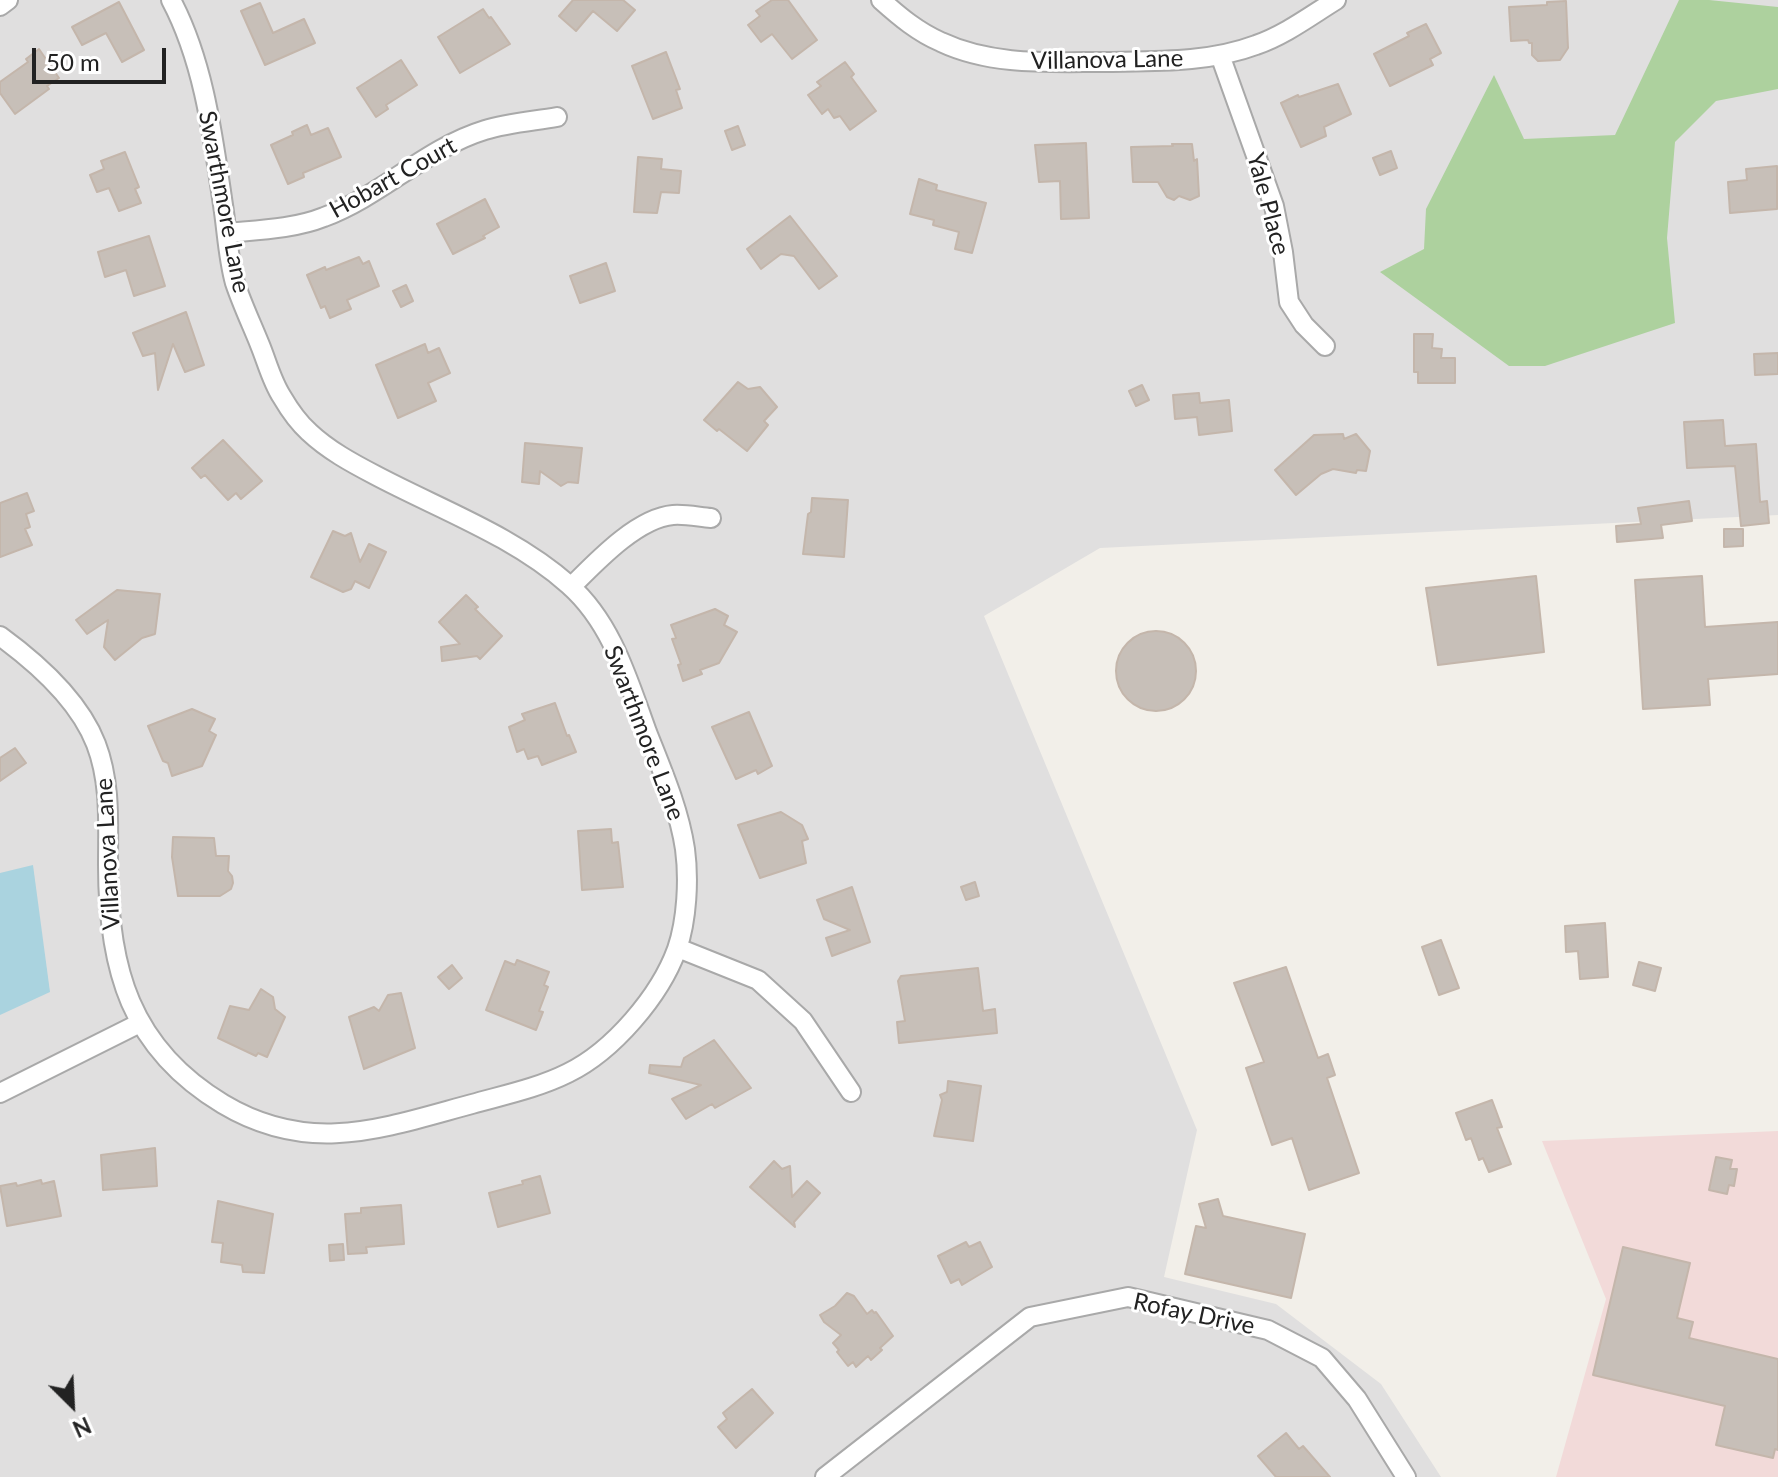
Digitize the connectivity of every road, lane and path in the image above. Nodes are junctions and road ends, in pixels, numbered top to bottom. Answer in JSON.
{"nodes":[{"id":1,"x":8,"y":0,"type":"edge"},
{"id":2,"x":171,"y":0,"type":"edge"},
{"id":3,"x":881,"y":0,"type":"edge"},
{"id":4,"x":1336,"y":0,"type":"edge"},
{"id":5,"x":0,"y":6,"type":"edge"},
{"id":6,"x":1220,"y":55,"type":"junction"},
{"id":7,"x":557,"y":117,"type":"dead end"},
{"id":8,"x":227,"y":233,"type":"junction"},
{"id":9,"x":1325,"y":346,"type":"dead end"},
{"id":10,"x":711,"y":518,"type":"dead end"},
{"id":11,"x":571,"y":587,"type":"junction"},
{"id":12,"x":0,"y":636,"type":"edge"},
{"id":13,"x":678,"y":948,"type":"junction"},
{"id":14,"x":140,"y":1023,"type":"junction"},
{"id":15,"x":195,"y":1084,"type":"joint"},
{"id":16,"x":851,"y":1092,"type":"dead end"},
{"id":17,"x":0,"y":1093,"type":"edge"},
{"id":18,"x":825,"y":1477,"type":"edge"},
{"id":19,"x":1406,"y":1477,"type":"edge"}],
"edges":[{"from":1,"to":5,"type":"street"},
{"from":2,"to":8,"type":"street","name":"Swarthmore Lane"},
{"from":3,"to":6,"type":"street","name":"Villanova Lane"},
{"from":4,"to":6,"type":"street","name":"Villanova Lane"},
{"from":6,"to":9,"type":"street","name":"Yale Place"},
{"from":7,"to":8,"type":"street","name":"Hobart Court"},
{"from":8,"to":11,"type":"street","name":"Swarthmore Lane"},
{"from":10,"to":11,"type":"street"},
{"from":11,"to":13,"type":"street","name":"Swarthmore Lane"},
{"from":12,"to":14,"type":"street","name":"Villanova Lane"},
{"from":13,"to":15,"type":"street","name":"Swarthmore Lane"},
{"from":13,"to":16,"type":"street"},
{"from":14,"to":15,"type":"street","name":"Villanova Lane"},
{"from":14,"to":17,"type":"street"},
{"from":18,"to":19,"type":"street","name":"Rofay Drive"}]}
